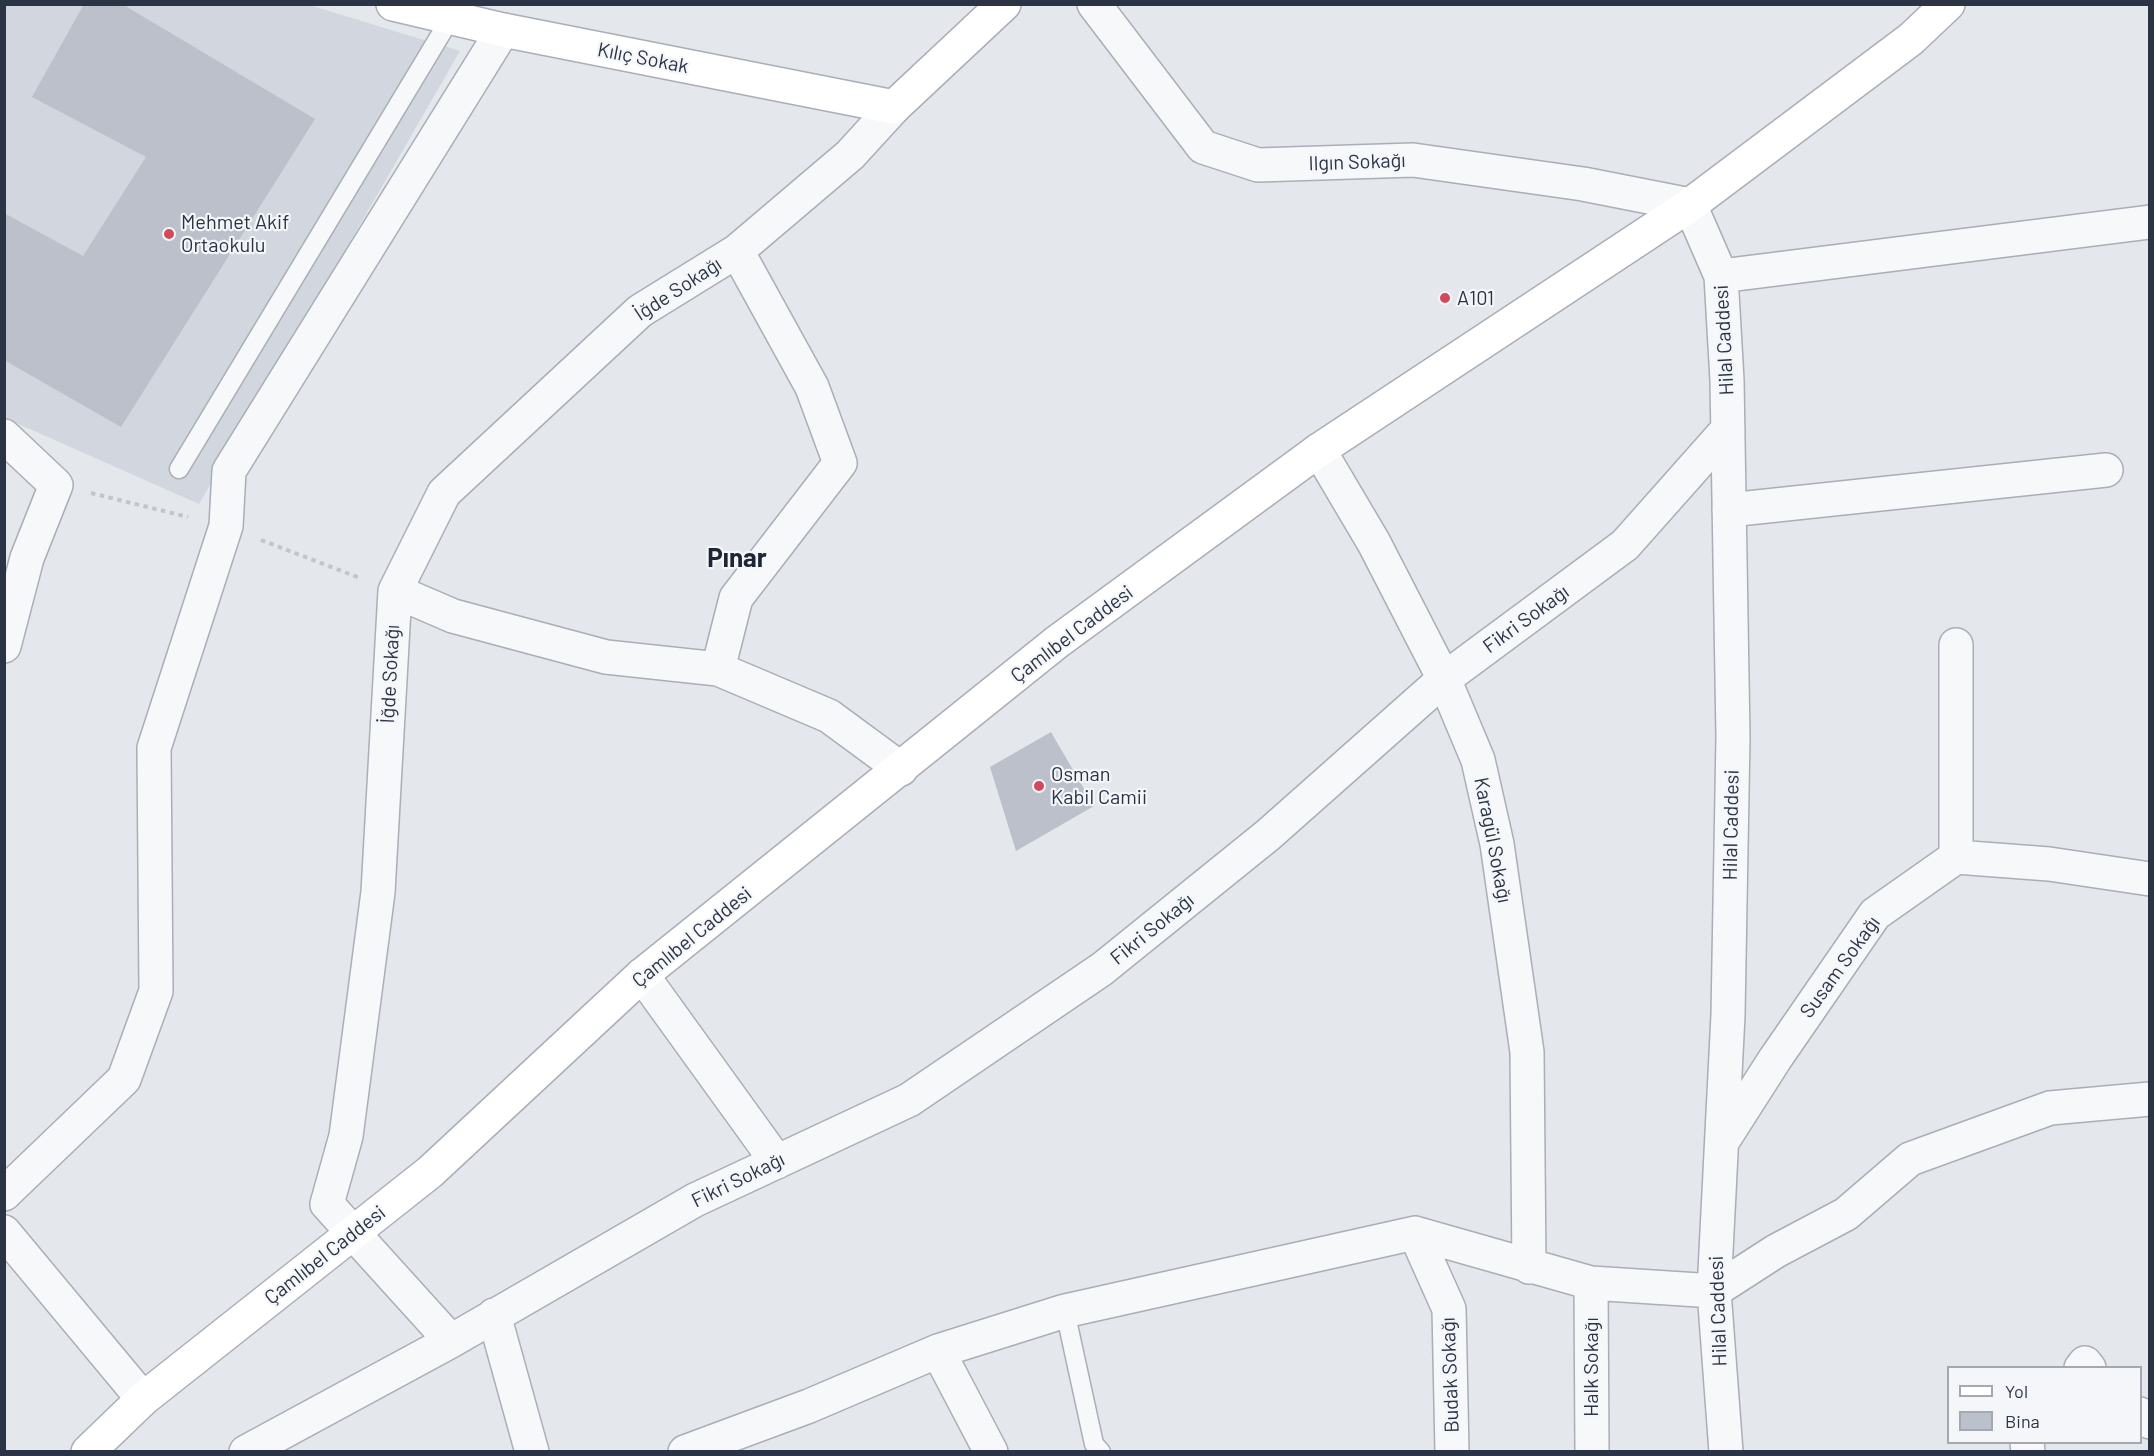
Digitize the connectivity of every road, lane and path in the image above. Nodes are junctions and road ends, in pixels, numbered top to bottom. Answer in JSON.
{"nodes":[{"id":1,"x":393,"y":4,"type":"edge"},
{"id":2,"x":1004,"y":4,"type":"edge"},
{"id":3,"x":1094,"y":4,"type":"edge"},
{"id":4,"x":1948,"y":4,"type":"edge"},
{"id":5,"x":450,"y":19,"type":"junction"},
{"id":6,"x":502,"y":30,"type":"junction"},
{"id":7,"x":894,"y":107,"type":"junction"},
{"id":8,"x":1690,"y":205,"type":"junction"},
{"id":9,"x":2150,"y":222,"type":"edge"},
{"id":10,"x":737,"y":251,"type":"junction"},
{"id":11,"x":1720,"y":276,"type":"junction"},
{"id":12,"x":1728,"y":429,"type":"junction"},
{"id":13,"x":4,"y":436,"type":"edge"},
{"id":14,"x":1319,"y":450,"type":"junction"},
{"id":15,"x":179,"y":469,"type":"dead end"},
{"id":16,"x":2106,"y":470,"type":"dead end"},
{"id":17,"x":1729,"y":510,"type":"junction"},
{"id":18,"x":395,"y":591,"type":"junction"},
{"id":19,"x":1956,"y":645,"type":"dead end"},
{"id":20,"x":4,"y":646,"type":"edge"},
{"id":21,"x":718,"y":669,"type":"junction"},
{"id":22,"x":1444,"y":679,"type":"junction"},
{"id":23,"x":901,"y":769,"type":"junction"},
{"id":24,"x":1956,"y":857,"type":"junction"},
{"id":25,"x":2150,"y":879,"type":"edge"},
{"id":26,"x":642,"y":975,"type":"junction"},
{"id":27,"x":2150,"y":1099,"type":"edge"},
{"id":28,"x":1721,"y":1143,"type":"junction"},
{"id":29,"x":777,"y":1162,"type":"junction"},
{"id":30,"x":4,"y":1194,"type":"edge"},
{"id":31,"x":4,"y":1232,"type":"edge"},
{"id":32,"x":353,"y":1233,"type":"junction"},
{"id":33,"x":1415,"y":1233,"type":"junction"},
{"id":34,"x":1529,"y":1267,"type":"junction"},
{"id":35,"x":1591,"y":1283,"type":"junction"},
{"id":36,"x":1714,"y":1291,"type":"junction"},
{"id":37,"x":1065,"y":1311,"type":"junction"},
{"id":38,"x":494,"y":1315,"type":"junction"},
{"id":39,"x":451,"y":1341,"type":"junction"},
{"id":40,"x":938,"y":1351,"type":"junction"},
{"id":41,"x":143,"y":1399,"type":"junction"},
{"id":42,"x":88,"y":1452,"type":"edge"},
{"id":43,"x":246,"y":1452,"type":"edge"},
{"id":44,"x":532,"y":1452,"type":"edge"},
{"id":45,"x":685,"y":1452,"type":"edge"},
{"id":46,"x":991,"y":1452,"type":"edge"},
{"id":47,"x":1101,"y":1452,"type":"edge"},
{"id":48,"x":1452,"y":1452,"type":"edge"},
{"id":49,"x":1592,"y":1452,"type":"edge"},
{"id":50,"x":1726,"y":1452,"type":"edge"}],
"edges":[{"from":1,"to":5,"type":"street","name":"Kılıç Sokak"},
{"from":2,"to":7,"type":"street","name":"İğde Sokağı"},
{"from":3,"to":8,"type":"street","name":"Ilgın Sokağı"},
{"from":4,"to":8,"type":"street","name":"Çamlıbel Caddesi"},
{"from":5,"to":6,"type":"street","name":"Kılıç Sokak"},
{"from":5,"to":15,"type":"lane"},
{"from":6,"to":7,"type":"street","name":"Kılıç Sokak"},
{"from":6,"to":30,"type":"street"},
{"from":7,"to":10,"type":"street","name":"İğde Sokağı"},
{"from":8,"to":11,"type":"street","name":"Hilal Caddesi"},
{"from":8,"to":14,"type":"street","name":"Çamlıbel Caddesi"},
{"from":9,"to":11,"type":"street"},
{"from":10,"to":18,"type":"street","name":"İğde Sokağı"},
{"from":10,"to":21,"type":"street","name":"İğde Sokağı"},
{"from":11,"to":12,"type":"street","name":"Hilal Caddesi"},
{"from":12,"to":17,"type":"street","name":"Hilal Caddesi"},
{"from":12,"to":22,"type":"street","name":"Fikri Sokağı"},
{"from":13,"to":20,"type":"street"},
{"from":14,"to":22,"type":"street","name":"Karagül Sokağı"},
{"from":14,"to":23,"type":"street","name":"Çamlıbel Caddesi"},
{"from":16,"to":17,"type":"street"},
{"from":17,"to":28,"type":"street","name":"Hilal Caddesi"},
{"from":18,"to":21,"type":"street"},
{"from":18,"to":32,"type":"street","name":"İğde Sokağı"},
{"from":19,"to":24,"type":"street"},
{"from":21,"to":23,"type":"street"},
{"from":22,"to":29,"type":"street","name":"Fikri Sokağı"},
{"from":22,"to":34,"type":"street","name":"Karagül Sokağı"},
{"from":23,"to":26,"type":"street","name":"Çamlıbel Caddesi"},
{"from":24,"to":25,"type":"street"},
{"from":24,"to":28,"type":"street","name":"Susam Sokağı"},
{"from":26,"to":29,"type":"street"},
{"from":26,"to":32,"type":"street","name":"Çamlıbel Caddesi"},
{"from":27,"to":36,"type":"street"},
{"from":28,"to":36,"type":"street","name":"Hilal Caddesi"},
{"from":29,"to":38,"type":"street","name":"Fikri Sokağı"},
{"from":31,"to":41,"type":"street"},
{"from":32,"to":39,"type":"street"},
{"from":32,"to":41,"type":"street","name":"Çamlıbel Caddesi"},
{"from":33,"to":34,"type":"street"},
{"from":33,"to":37,"type":"street"},
{"from":33,"to":48,"type":"street","name":"Budak Sokağı"},
{"from":34,"to":35,"type":"street"},
{"from":35,"to":36,"type":"street"},
{"from":35,"to":49,"type":"street","name":"Halk Sokağı"},
{"from":36,"to":50,"type":"street","name":"Hilal Caddesi"},
{"from":37,"to":40,"type":"street"},
{"from":37,"to":47,"type":"lane"},
{"from":38,"to":39,"type":"street","name":"Fikri Sokağı"},
{"from":38,"to":44,"type":"street"},
{"from":39,"to":43,"type":"street","name":"Fikri Sokağı"},
{"from":40,"to":45,"type":"street"},
{"from":40,"to":46,"type":"street"},
{"from":41,"to":42,"type":"street","name":"Çamlıbel Caddesi"}]}
